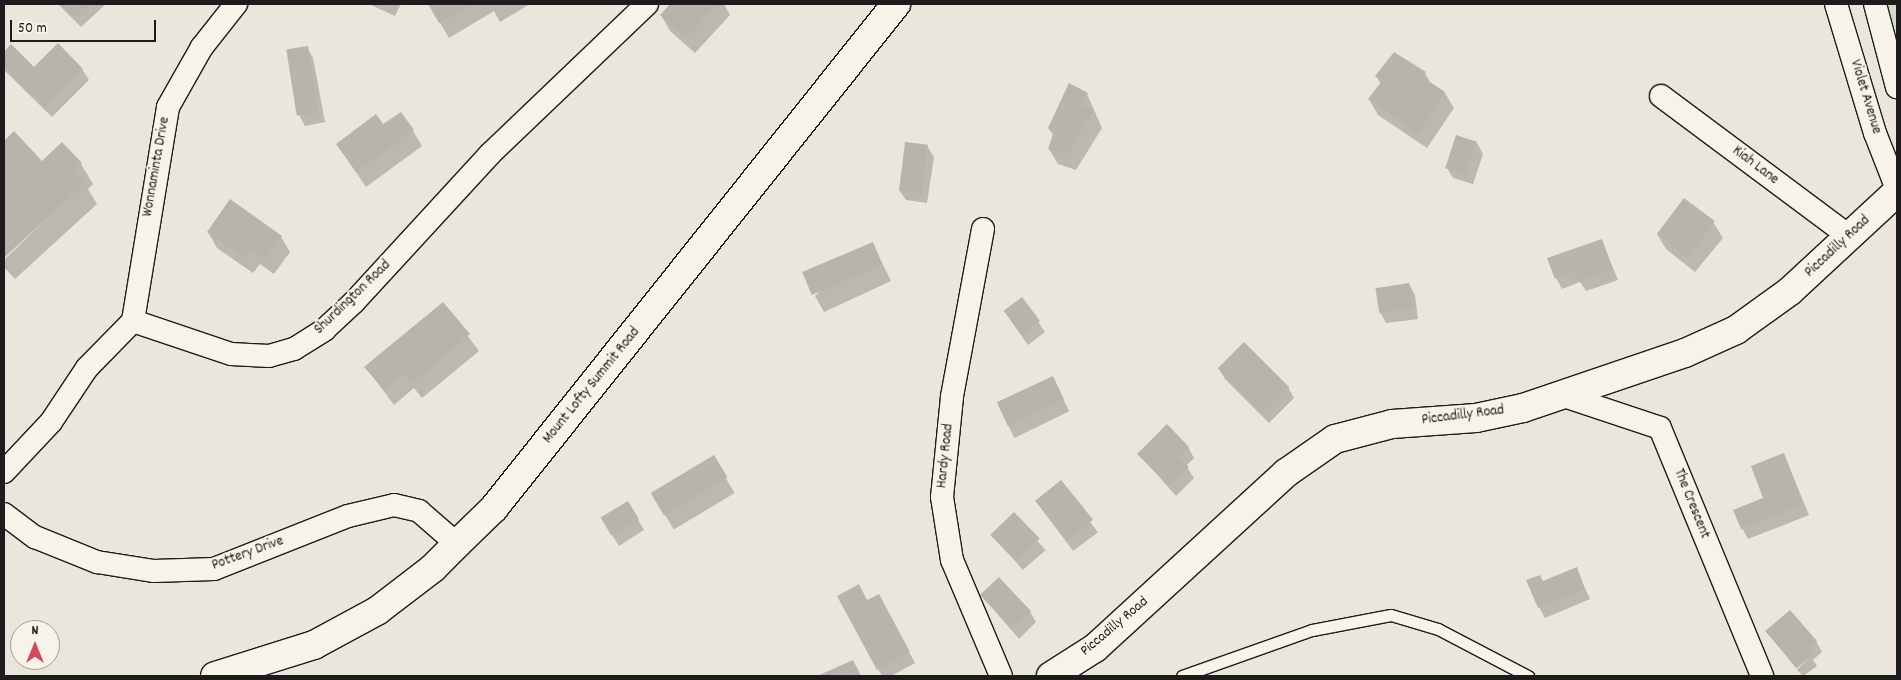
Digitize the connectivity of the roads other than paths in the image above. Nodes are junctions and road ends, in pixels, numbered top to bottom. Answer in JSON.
{"nodes":[{"id":1,"x":236,"y":4,"type":"edge"},
{"id":2,"x":648,"y":4,"type":"edge"},
{"id":3,"x":896,"y":4,"type":"edge"},
{"id":4,"x":1836,"y":4,"type":"edge"},
{"id":5,"x":1875,"y":4,"type":"edge"},
{"id":6,"x":1897,"y":87,"type":"edge"},
{"id":7,"x":1661,"y":96,"type":"dead end"},
{"id":8,"x":1897,"y":190,"type":"edge"},
{"id":9,"x":983,"y":229,"type":"dead end"},
{"id":10,"x":1850,"y":236,"type":"junction"},
{"id":11,"x":133,"y":321,"type":"junction"},
{"id":12,"x":1561,"y":395,"type":"junction"},
{"id":13,"x":4,"y":472,"type":"edge"},
{"id":14,"x":4,"y":514,"type":"edge"},
{"id":15,"x":457,"y":544,"type":"junction"},
{"id":16,"x":214,"y":676,"type":"edge"},
{"id":17,"x":1001,"y":676,"type":"edge"},
{"id":18,"x":1051,"y":676,"type":"edge"},
{"id":19,"x":1182,"y":676,"type":"edge"},
{"id":20,"x":1528,"y":676,"type":"edge"},
{"id":21,"x":1762,"y":676,"type":"edge"}],
"edges":[{"from":1,"to":11,"type":"street","name":"Wonnaminta Drive"},
{"from":2,"to":11,"type":"street","name":"Shurdington Road"},
{"from":3,"to":15,"type":"main road","name":"Mount Lofty Summit Road"},
{"from":4,"to":8,"type":"street","name":"Violet Avenue"},
{"from":5,"to":6,"type":"street"},
{"from":7,"to":10,"type":"street","name":"Kiah Lane"},
{"from":8,"to":10,"type":"main road","name":"Piccadilly Road"},
{"from":9,"to":17,"type":"street","name":"Hardy Road"},
{"from":10,"to":12,"type":"main road","name":"Piccadilly Road"},
{"from":11,"to":13,"type":"street"},
{"from":12,"to":18,"type":"main road","name":"Piccadilly Road"},
{"from":12,"to":21,"type":"street","name":"The Crescent"},
{"from":14,"to":15,"type":"street","name":"Pottery Drive"},
{"from":15,"to":16,"type":"main road","name":"Mount Lofty Summit Road"},
{"from":19,"to":20,"type":"lane"}]}
